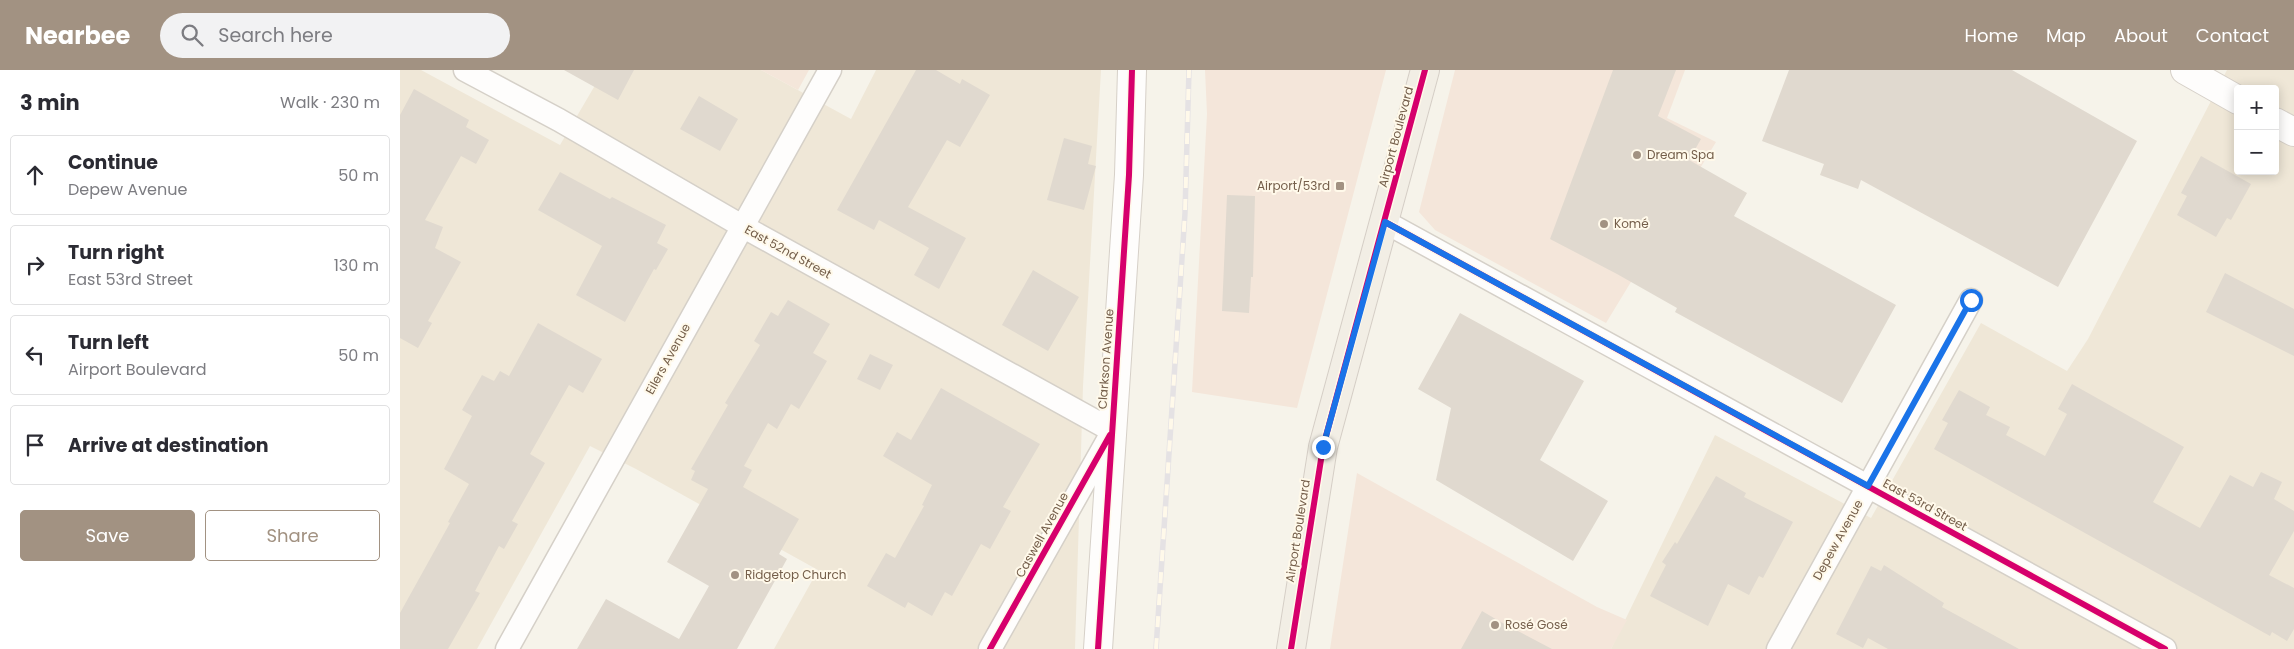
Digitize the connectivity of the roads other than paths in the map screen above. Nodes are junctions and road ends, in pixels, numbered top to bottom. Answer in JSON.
{"nodes":[{"id":1,"x":466,"y":70,"type":"edge"},
{"id":2,"x":830,"y":70,"type":"edge"},
{"id":3,"x":1132,"y":70,"type":"edge"},
{"id":4,"x":1425,"y":70,"type":"edge"},
{"id":5,"x":2190,"y":71,"type":"edge"},
{"id":6,"x":2234,"y":98,"type":"edge"},
{"id":7,"x":2279,"y":124,"type":"edge"},
{"id":8,"x":2294,"y":132,"type":"edge"},
{"id":9,"x":1385,"y":222,"type":"junction"},
{"id":10,"x":742,"y":226,"type":"junction"},
{"id":11,"x":1971,"y":300,"type":"dead end"},
{"id":12,"x":1113,"y":431,"type":"junction"},
{"id":13,"x":1868,"y":486,"type":"junction"},
{"id":14,"x":507,"y":649,"type":"edge"},
{"id":15,"x":990,"y":649,"type":"edge"},
{"id":16,"x":1098,"y":649,"type":"edge"},
{"id":17,"x":1291,"y":649,"type":"edge"},
{"id":18,"x":1778,"y":649,"type":"edge"},
{"id":19,"x":2165,"y":649,"type":"edge"}],
"edges":[{"from":1,"to":10,"type":"street","name":"East 52nd Street"},
{"from":2,"to":10,"type":"street","name":"Eilers Avenue"},
{"from":3,"to":12,"type":"street","name":"Clarkson Avenue"},
{"from":4,"to":9,"type":"main road","name":"Airport Boulevard"},
{"from":5,"to":6,"type":"street"},
{"from":7,"to":8,"type":"street"},
{"from":9,"to":13,"type":"street","name":"East 53rd Street"},
{"from":9,"to":17,"type":"main road","name":"Airport Boulevard"},
{"from":10,"to":12,"type":"street","name":"East 52nd Street"},
{"from":10,"to":14,"type":"street","name":"Eilers Avenue"},
{"from":11,"to":13,"type":"street","name":"Depew Avenue"},
{"from":12,"to":15,"type":"street","name":"Caswell Avenue"},
{"from":12,"to":16,"type":"street","name":"Clarkson Avenue"},
{"from":13,"to":18,"type":"street","name":"Depew Avenue"},
{"from":13,"to":19,"type":"street","name":"East 53rd Street"}]}
